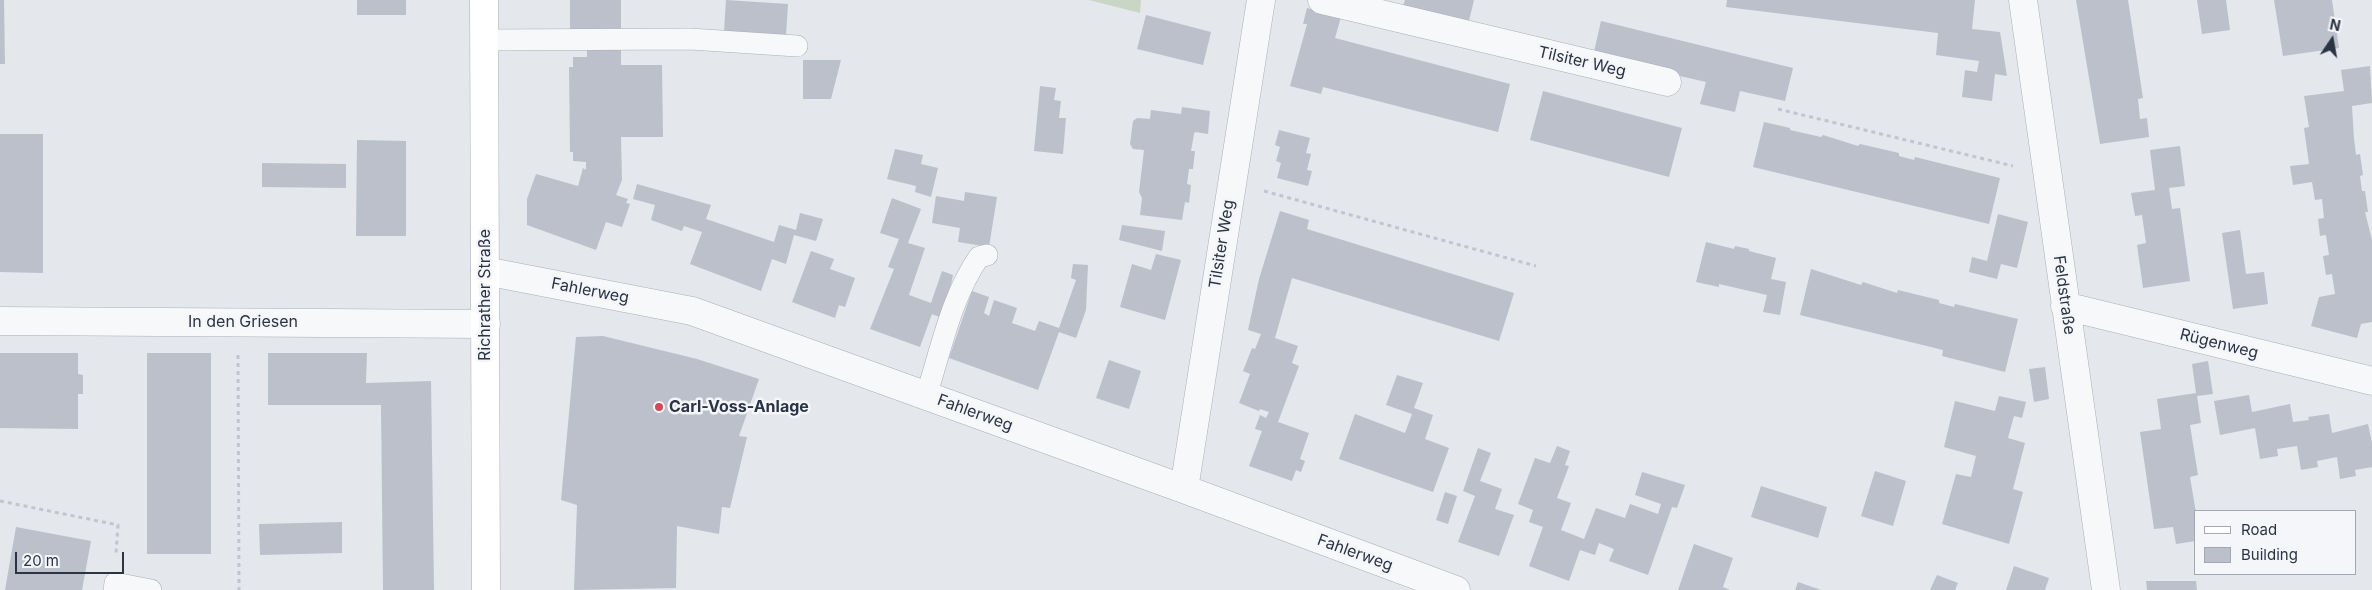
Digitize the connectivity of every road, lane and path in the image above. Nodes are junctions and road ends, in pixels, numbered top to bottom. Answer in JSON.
{"nodes":[{"id":1,"x":484,"y":0,"type":"edge"},
{"id":2,"x":1261,"y":0,"type":"edge"},
{"id":3,"x":1322,"y":0,"type":"edge"},
{"id":4,"x":2023,"y":0,"type":"edge"},
{"id":5,"x":484,"y":40,"type":"junction"},
{"id":6,"x":797,"y":46,"type":"dead end"},
{"id":7,"x":1667,"y":82,"type":"dead end"},
{"id":8,"x":1778,"y":108,"type":"dead end"},
{"id":9,"x":2046,"y":174,"type":"junction"},
{"id":10,"x":1232,"y":182,"type":"junction"},
{"id":11,"x":987,"y":256,"type":"dead end"},
{"id":12,"x":1536,"y":266,"type":"dead end"},
{"id":13,"x":485,"y":271,"type":"junction"},
{"id":14,"x":2065,"y":306,"type":"junction"},
{"id":15,"x":0,"y":321,"type":"edge"},
{"id":16,"x":238,"y":322,"type":"junction"},
{"id":17,"x":486,"y":324,"type":"junction"},
{"id":18,"x":2372,"y":381,"type":"edge"},
{"id":19,"x":926,"y":396,"type":"junction"},
{"id":20,"x":1184,"y":489,"type":"junction"},
{"id":21,"x":0,"y":501,"type":"edge"},
{"id":22,"x":114,"y":587,"type":"edge"},
{"id":23,"x":151,"y":590,"type":"edge"},
{"id":24,"x":238,"y":590,"type":"edge"},
{"id":25,"x":486,"y":590,"type":"edge"},
{"id":26,"x":1456,"y":590,"type":"edge"},
{"id":27,"x":2106,"y":590,"type":"edge"}],
"edges":[{"from":1,"to":5,"type":"street","name":"Richrather Straße"},
{"from":2,"to":10,"type":"street","name":"Tilsiter Weg"},
{"from":3,"to":7,"type":"street","name":"Tilsiter Weg"},
{"from":4,"to":9,"type":"street","name":"Feldstraße"},
{"from":5,"to":6,"type":"lane"},
{"from":5,"to":13,"type":"street","name":"Richrather Straße"},
{"from":8,"to":9,"type":"path"},
{"from":9,"to":14,"type":"street","name":"Feldstraße"},
{"from":10,"to":12,"type":"path"},
{"from":10,"to":20,"type":"street","name":"Tilsiter Weg"},
{"from":11,"to":19,"type":"lane"},
{"from":13,"to":17,"type":"street","name":"Richrather Straße"},
{"from":13,"to":19,"type":"street","name":"Fahlerweg"},
{"from":14,"to":18,"type":"street","name":"Rügenweg"},
{"from":14,"to":27,"type":"street","name":"Feldstraße"},
{"from":15,"to":16,"type":"street","name":"In den Griesen"},
{"from":16,"to":17,"type":"street","name":"In den Griesen"},
{"from":16,"to":24,"type":"path"},
{"from":17,"to":25,"type":"street","name":"Richrather Straße"},
{"from":19,"to":20,"type":"street","name":"Fahlerweg"},
{"from":20,"to":26,"type":"street","name":"Fahlerweg"},
{"from":21,"to":22,"type":"path"},
{"from":22,"to":23,"type":"lane"}]}
